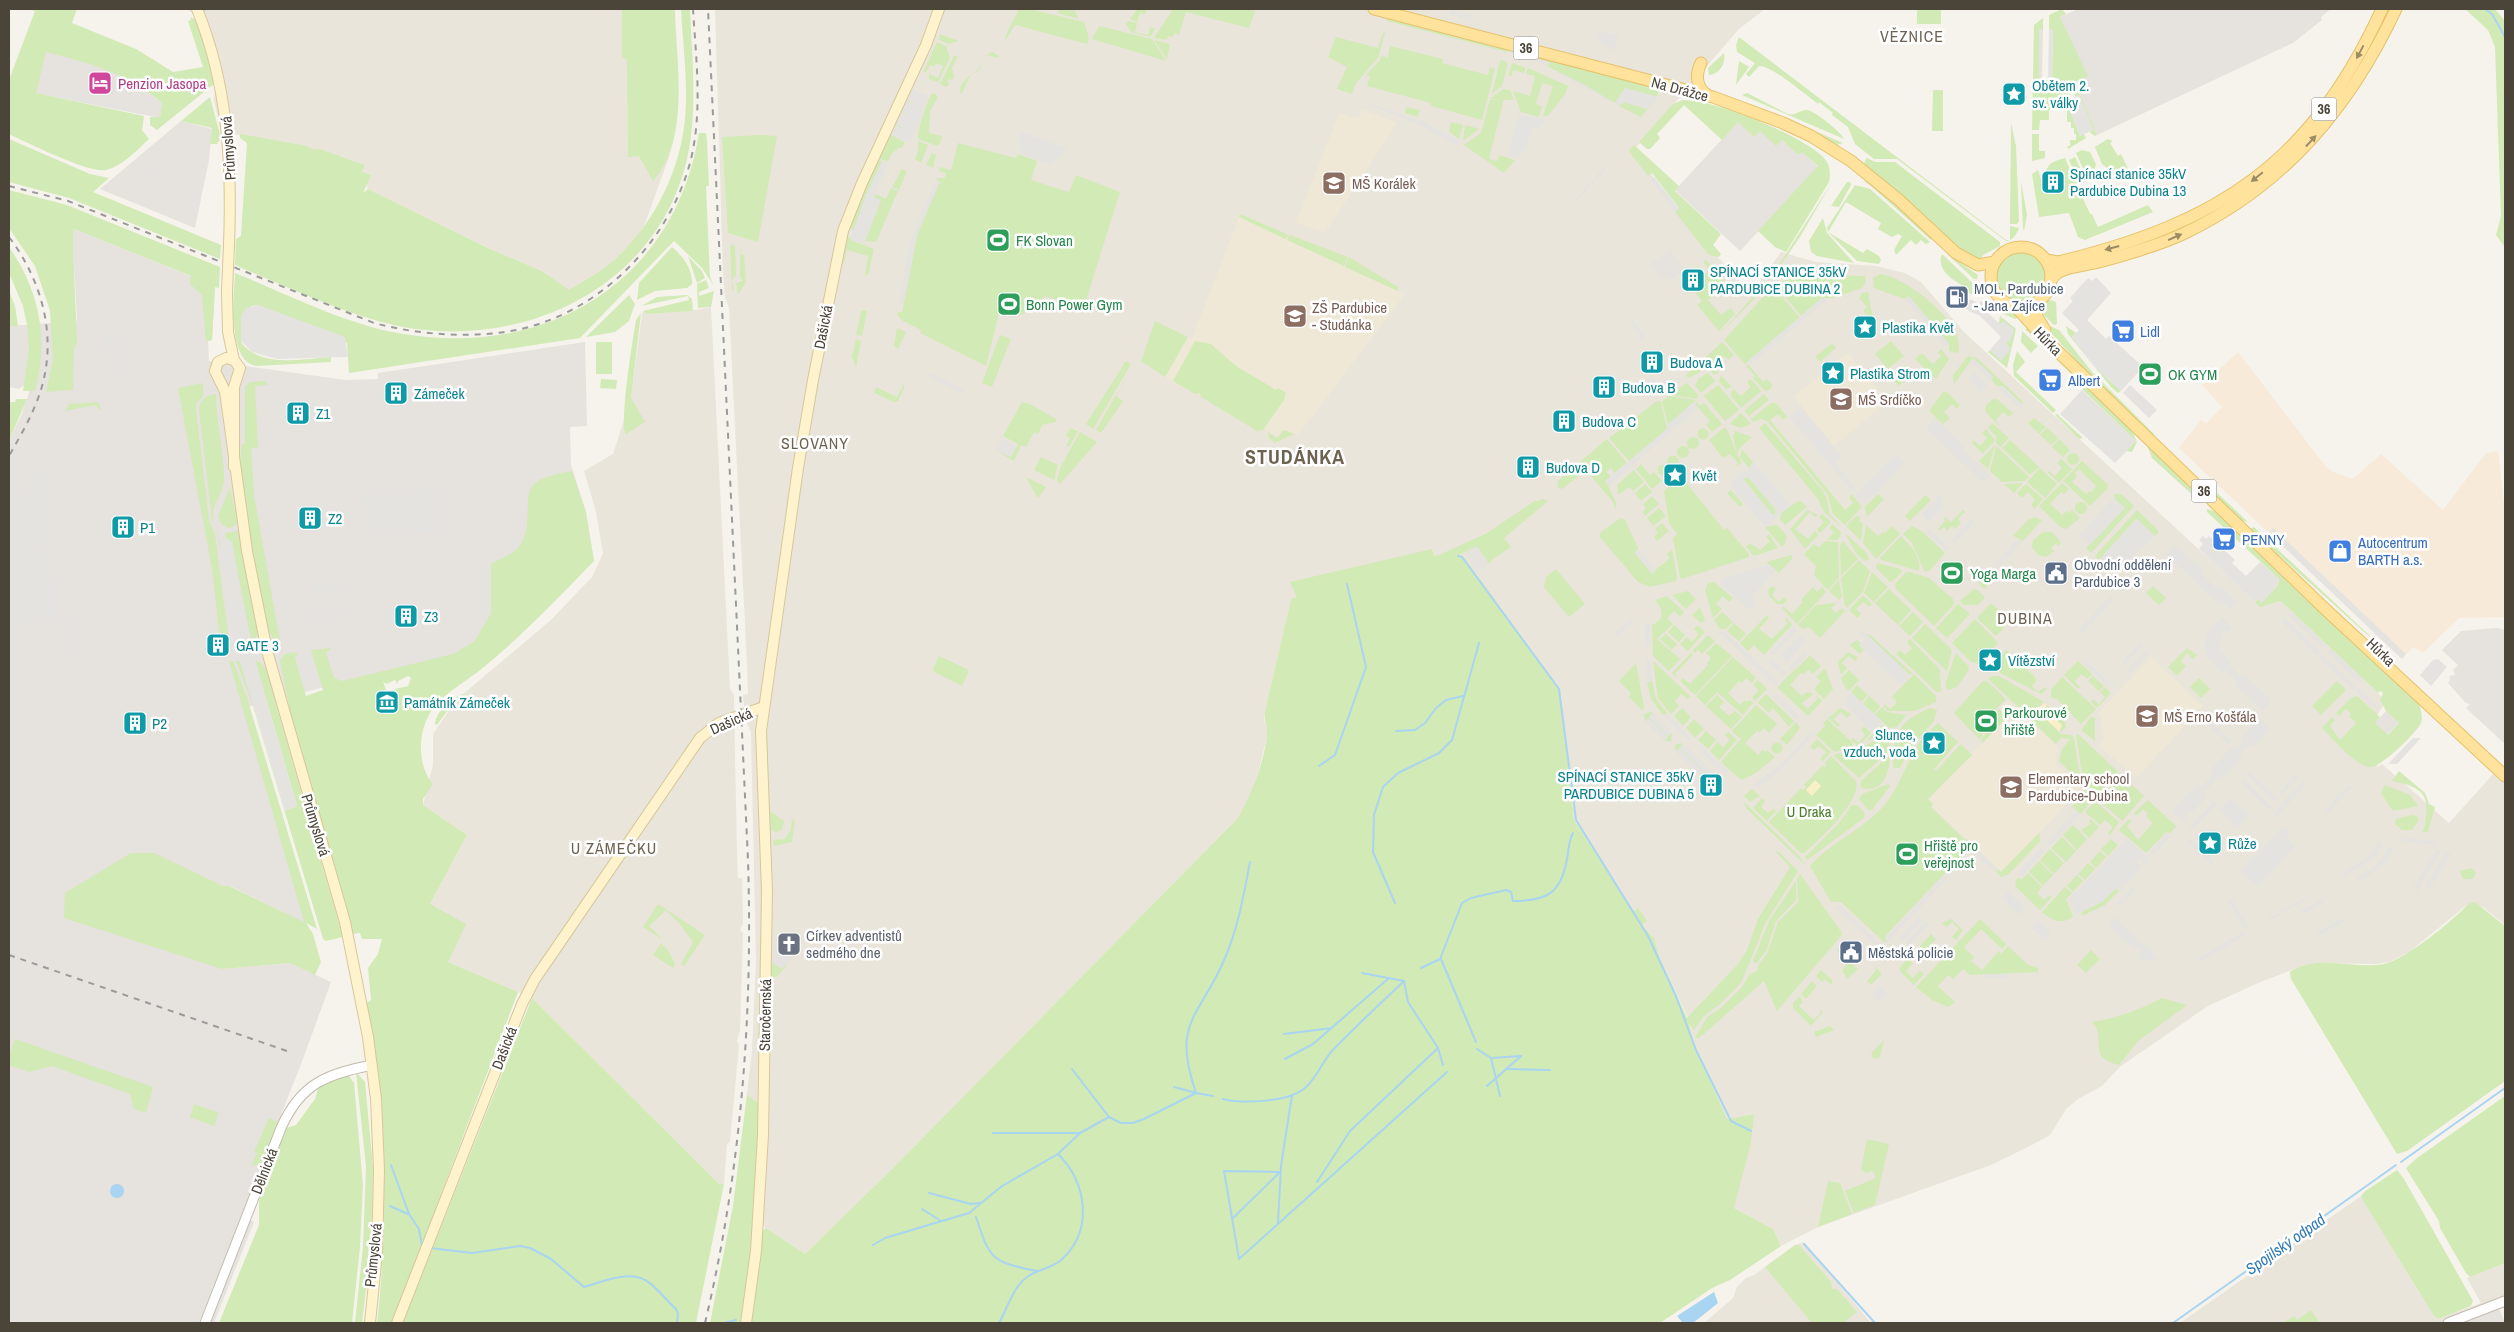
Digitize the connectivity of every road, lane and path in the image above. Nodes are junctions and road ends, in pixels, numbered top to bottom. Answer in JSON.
{"nodes":[{"id":1,"x":197,"y":9,"type":"edge"},
{"id":2,"x":939,"y":9,"type":"edge"},
{"id":3,"x":1374,"y":9,"type":"edge"},
{"id":4,"x":2382,"y":9,"type":"edge"},
{"id":5,"x":2396,"y":9,"type":"edge"},
{"id":6,"x":1701,"y":63,"type":"dead end"},
{"id":7,"x":1713,"y":97,"type":"junction"},
{"id":8,"x":1949,"y":247,"type":"junction"},
{"id":9,"x":2046,"y":260,"type":"junction"},
{"id":10,"x":1995,"y":262,"type":"junction"},
{"id":11,"x":2051,"y":280,"type":"junction"},
{"id":12,"x":1991,"y":281,"type":"junction"},
{"id":13,"x":227,"y":291,"type":"junction"},
{"id":14,"x":2039,"y":301,"type":"junction"},
{"id":15,"x":2016,"y":307,"type":"junction"},
{"id":16,"x":221,"y":359,"type":"junction"},
{"id":17,"x":234,"y":360,"type":"junction"},
{"id":18,"x":2082,"y":374,"type":"junction"},
{"id":19,"x":237,"y":378,"type":"junction"},
{"id":20,"x":219,"y":379,"type":"junction"},
{"id":21,"x":234,"y":467,"type":"junction"},
{"id":22,"x":764,"y":707,"type":"junction"},
{"id":23,"x":2505,"y":776,"type":"edge"},
{"id":24,"x":372,"y":1065,"type":"junction"},
{"id":25,"x":378,"y":1187,"type":"junction"},
{"id":26,"x":2505,"y":1301,"type":"edge"},
{"id":27,"x":205,"y":1323,"type":"edge"},
{"id":28,"x":365,"y":1323,"type":"edge"},
{"id":29,"x":370,"y":1323,"type":"edge"},
{"id":30,"x":397,"y":1323,"type":"edge"},
{"id":31,"x":746,"y":1323,"type":"edge"},
{"id":32,"x":2448,"y":1323,"type":"edge"}],
"edges":[{"from":1,"to":13,"type":"main road","name":"Průmyslová","bridge":true},
{"from":2,"to":22,"type":"main road","name":"Dašická"},
{"from":3,"to":7,"type":"main road","name":"Na Drážce","number":"36"},
{"from":4,"to":9,"type":"main road","number":"36","one_way":true},
{"from":11,"to":5,"type":"main road","number":"36","one_way":true},
{"from":6,"to":7,"type":"main road"},
{"from":7,"to":8,"type":"main road","name":"Na Drážce","number":"36"},
{"from":8,"to":10,"type":"main road","name":"Na Drážce","number":"36"},
{"from":8,"to":12,"type":"main road","name":"Na Drážce","number":"36"},
{"from":9,"to":10,"type":"main road"},
{"from":9,"to":11,"type":"main road"},
{"from":10,"to":12,"type":"main road"},
{"from":11,"to":14,"type":"main road"},
{"from":12,"to":15,"type":"main road","number":"36"},
{"from":13,"to":16,"type":"main road","name":"Průmyslová"},
{"from":13,"to":17,"type":"main road","name":"Průmyslová"},
{"from":14,"to":15,"type":"main road"},
{"from":14,"to":18,"type":"main road","name":"Hůrka","number":"36"},
{"from":15,"to":18,"type":"main road","name":"Hůrka","number":"36"},
{"from":16,"to":17,"type":"main road"},
{"from":16,"to":20,"type":"main road","name":"Průmyslová"},
{"from":17,"to":19,"type":"main road","name":"Průmyslová"},
{"from":18,"to":23,"type":"main road","name":"Hůrka","number":"36"},
{"from":19,"to":20,"type":"main road"},
{"from":19,"to":21,"type":"main road","name":"Průmyslová"},
{"from":20,"to":21,"type":"main road","name":"Průmyslová"},
{"from":21,"to":24,"type":"main road","name":"Průmyslová"},
{"from":22,"to":30,"type":"main road","name":"Dašická"},
{"from":22,"to":31,"type":"main road","name":"Staročernská"},
{"from":24,"to":25,"type":"main road","name":"Průmyslová"},
{"from":24,"to":27,"type":"street","name":"Dělnická"},
{"from":25,"to":28,"type":"main road","name":"Průmyslová"},
{"from":25,"to":29,"type":"main road","name":"Průmyslová"},
{"from":26,"to":32,"type":"street"}]}
